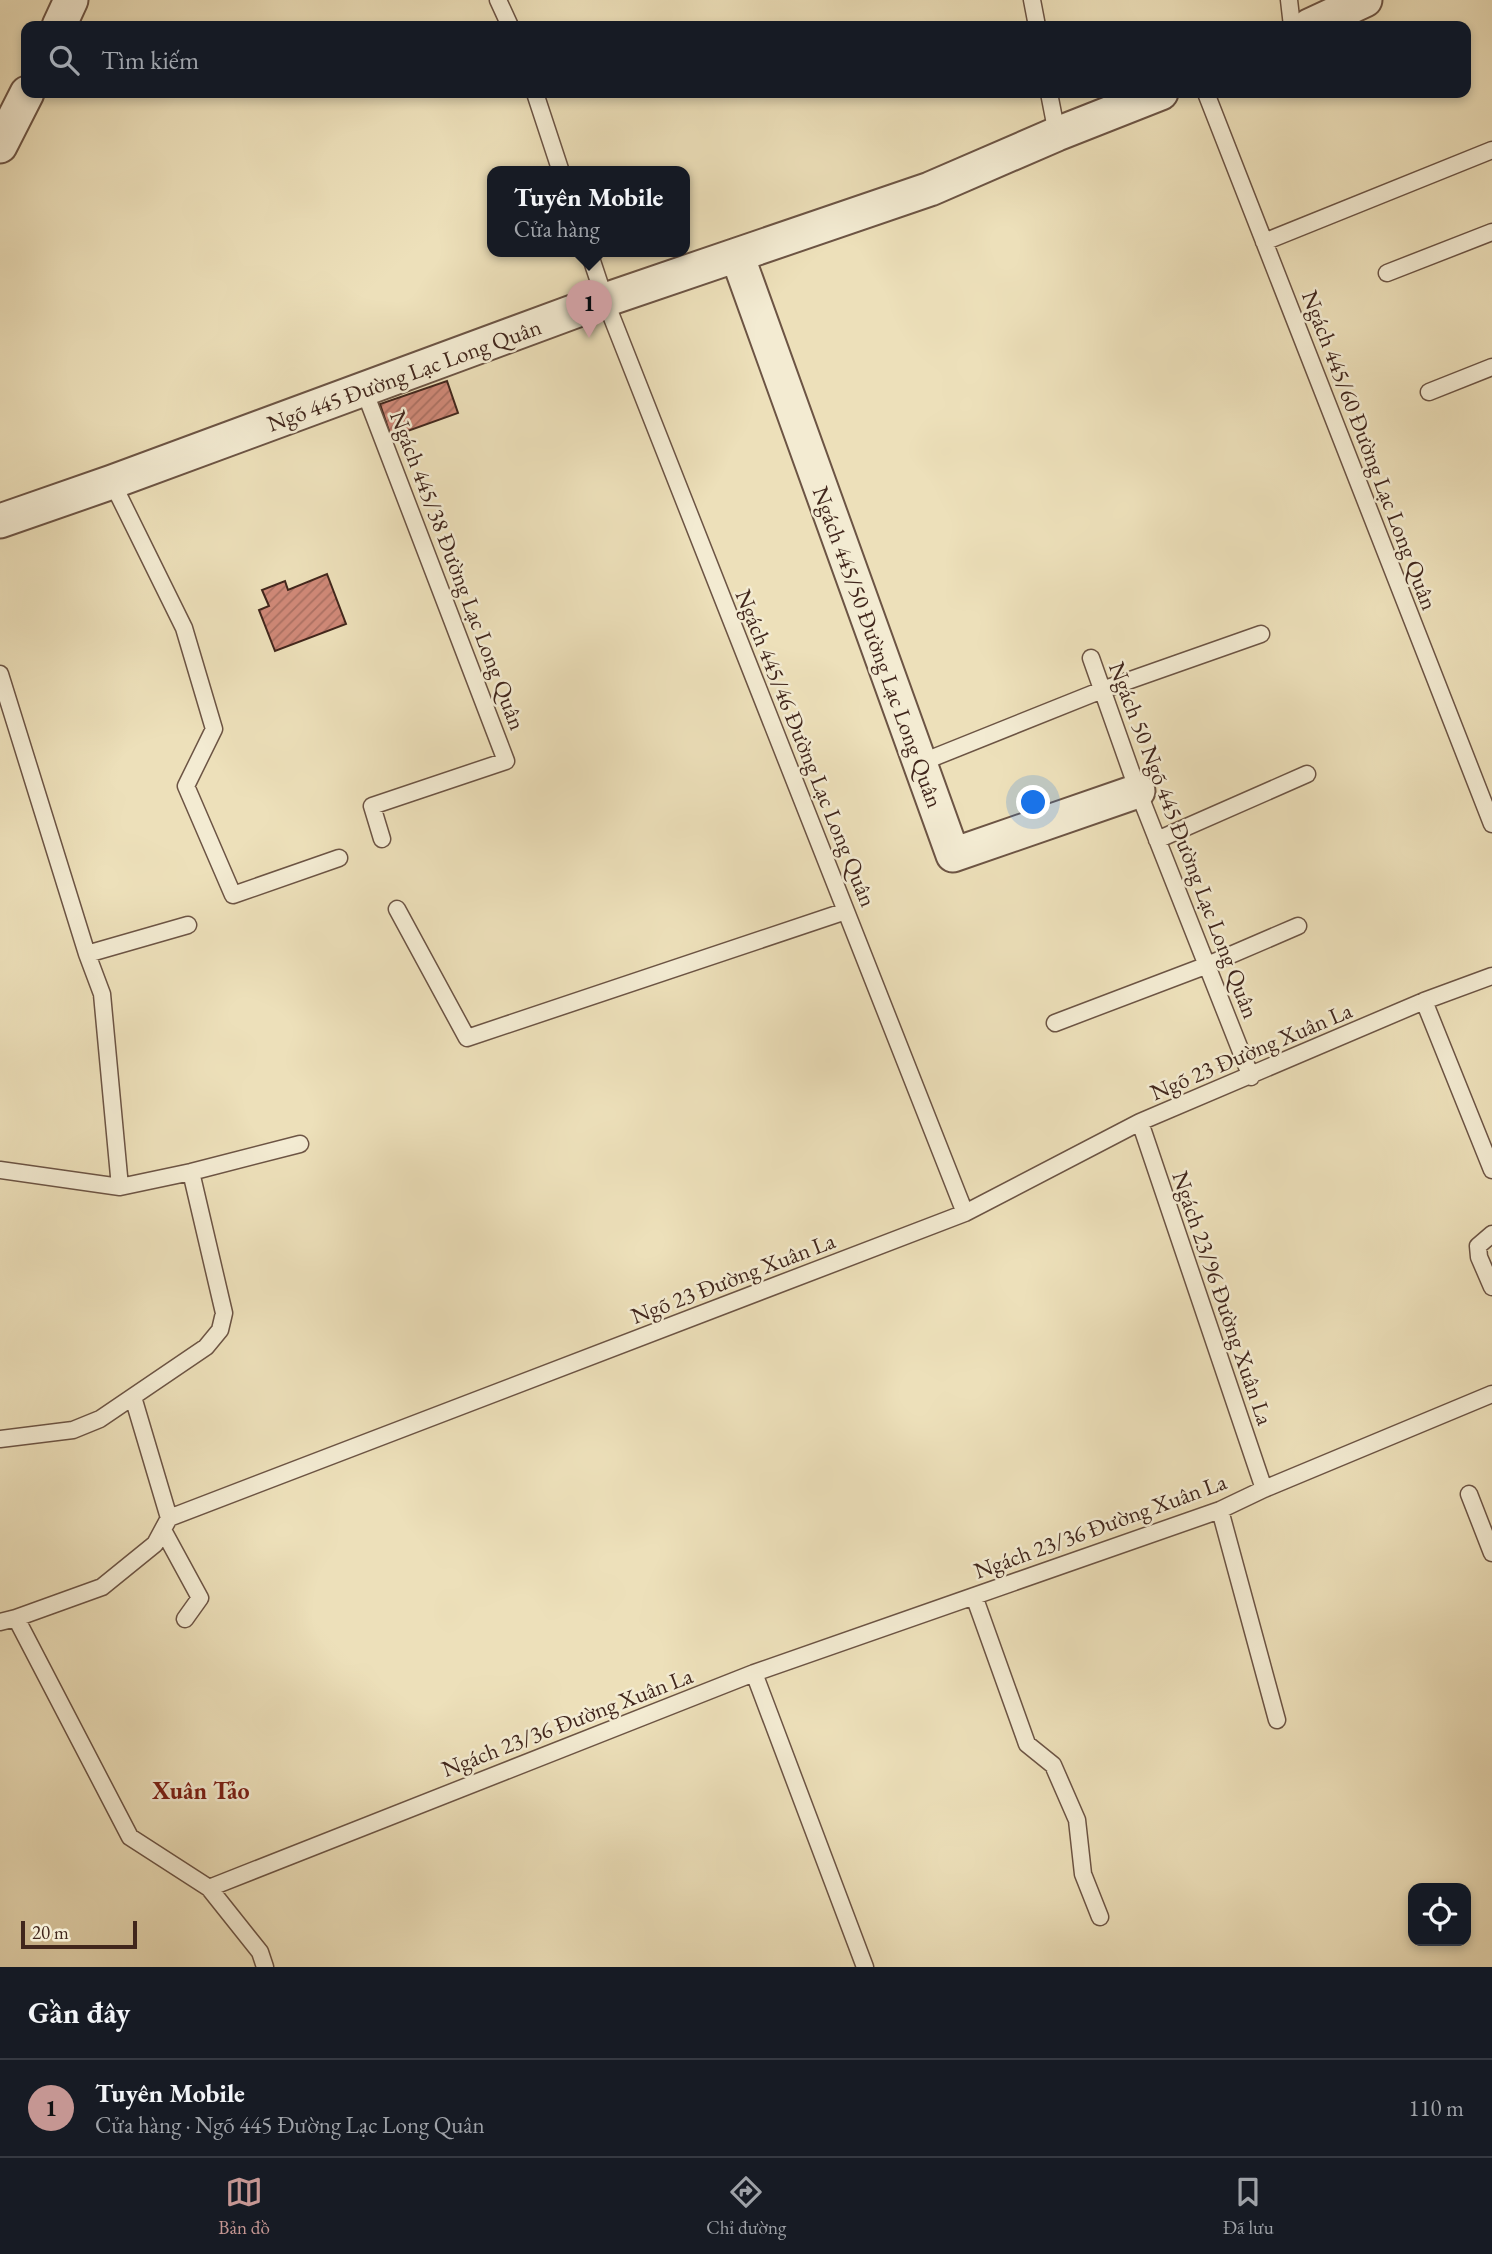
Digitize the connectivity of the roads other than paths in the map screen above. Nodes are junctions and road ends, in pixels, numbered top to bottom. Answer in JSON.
{"nodes":[{"id":1,"x":71,"y":0,"type":"edge"},
{"id":2,"x":498,"y":0,"type":"edge"},
{"id":3,"x":1032,"y":0,"type":"edge"},
{"id":4,"x":1289,"y":0,"type":"edge"},
{"id":5,"x":1365,"y":0,"type":"edge"},
{"id":6,"x":60,"y":21,"type":"edge"},
{"id":7,"x":508,"y":21,"type":"edge"},
{"id":8,"x":1036,"y":21,"type":"edge"},
{"id":9,"x":1291,"y":21,"type":"edge"},
{"id":10,"x":1320,"y":21,"type":"edge"},
{"id":11,"x":24,"y":98,"type":"edge"},
{"id":12,"x":537,"y":98,"type":"edge"},
{"id":13,"x":1050,"y":98,"type":"edge"},
{"id":14,"x":1148,"y":98,"type":"edge"},
{"id":15,"x":1208,"y":98,"type":"edge"},
{"id":16,"x":1057,"y":134,"type":"junction"},
{"id":17,"x":0,"y":146,"type":"edge"},
{"id":18,"x":1492,"y":150,"type":"edge"},
{"id":19,"x":559,"y":166,"type":"edge"},
{"id":20,"x":1492,"y":232,"type":"edge"},
{"id":21,"x":1264,"y":242,"type":"junction"},
{"id":22,"x":737,"y":255,"type":"junction"},
{"id":23,"x":591,"y":257,"type":"edge"},
{"id":24,"x":1387,"y":273,"type":"dead end"},
{"id":25,"x":605,"y":300,"type":"junction"},
{"id":26,"x":1492,"y":367,"type":"edge"},
{"id":27,"x":364,"y":390,"type":"junction"},
{"id":28,"x":1429,"y":392,"type":"dead end"},
{"id":29,"x":113,"y":482,"type":"junction"},
{"id":30,"x":0,"y":521,"type":"edge"},
{"id":31,"x":1261,"y":634,"type":"dead end"},
{"id":32,"x":1091,"y":658,"type":"dead end"},
{"id":33,"x":0,"y":674,"type":"edge"},
{"id":34,"x":1102,"y":690,"type":"junction"},
{"id":35,"x":920,"y":763,"type":"junction"},
{"id":36,"x":1307,"y":774,"type":"dead end"},
{"id":37,"x":1138,"y":790,"type":"junction"},
{"id":38,"x":1492,"y":824,"type":"edge"},
{"id":39,"x":382,"y":838,"type":"dead end"},
{"id":40,"x":1157,"y":840,"type":"junction"},
{"id":41,"x":339,"y":858,"type":"dead end"},
{"id":42,"x":397,"y":909,"type":"dead end"},
{"id":43,"x":846,"y":911,"type":"junction"},
{"id":44,"x":188,"y":925,"type":"dead end"},
{"id":45,"x":1298,"y":926,"type":"dead end"},
{"id":46,"x":87,"y":954,"type":"junction"},
{"id":47,"x":1206,"y":966,"type":"junction"},
{"id":48,"x":1492,"y":976,"type":"edge"},
{"id":49,"x":1424,"y":1001,"type":"junction"},
{"id":50,"x":1055,"y":1023,"type":"dead end"},
{"id":51,"x":1251,"y":1077,"type":"junction"},
{"id":52,"x":1140,"y":1122,"type":"junction"},
{"id":53,"x":300,"y":1144,"type":"dead end"},
{"id":54,"x":0,"y":1170,"type":"edge"},
{"id":55,"x":1492,"y":1170,"type":"edge"},
{"id":56,"x":191,"y":1172,"type":"junction"},
{"id":57,"x":121,"y":1187,"type":"junction"},
{"id":58,"x":965,"y":1213,"type":"junction"},
{"id":59,"x":1492,"y":1234,"type":"edge"},
{"id":60,"x":1492,"y":1287,"type":"edge"},
{"id":61,"x":1492,"y":1394,"type":"edge"},
{"id":62,"x":133,"y":1396,"type":"junction"},
{"id":63,"x":0,"y":1438,"type":"edge"},
{"id":64,"x":1264,"y":1489,"type":"junction"},
{"id":65,"x":1469,"y":1494,"type":"dead end"},
{"id":66,"x":1220,"y":1510,"type":"junction"},
{"id":67,"x":166,"y":1524,"type":"junction"},
{"id":68,"x":1492,"y":1553,"type":"edge"},
{"id":69,"x":974,"y":1596,"type":"junction"},
{"id":70,"x":185,"y":1619,"type":"dead end"},
{"id":71,"x":8,"y":1620,"type":"edge"},
{"id":72,"x":754,"y":1673,"type":"junction"},
{"id":73,"x":1278,"y":1720,"type":"dead end"},
{"id":74,"x":209,"y":1888,"type":"junction"},
{"id":75,"x":1100,"y":1917,"type":"dead end"},
{"id":76,"x":265,"y":1967,"type":"edge"},
{"id":77,"x":865,"y":1967,"type":"edge"}],
"edges":[{"from":1,"to":6,"type":"street"},
{"from":2,"to":7,"type":"lane"},
{"from":3,"to":8,"type":"lane"},
{"from":4,"to":9,"type":"lane"},
{"from":5,"to":10,"type":"street"},
{"from":11,"to":17,"type":"street"},
{"from":12,"to":19,"type":"lane"},
{"from":13,"to":16,"type":"lane"},
{"from":14,"to":16,"type":"street","name":"Ngõ 445 Đường Lạc Long Quân"},
{"from":15,"to":21,"type":"lane","name":"Ngách 445/60 Đường Lạc Long Quân"},
{"from":16,"to":22,"type":"street","name":"Ngõ 445 Đường Lạc Long Quân"},
{"from":18,"to":21,"type":"lane"},
{"from":20,"to":24,"type":"lane"},
{"from":21,"to":38,"type":"lane","name":"Ngách 445/60 Đường Lạc Long Quân"},
{"from":22,"to":25,"type":"street","name":"Ngõ 445 Đường Lạc Long Quân"},
{"from":22,"to":35,"type":"street","name":"Ngách 445/50 Đường Lạc Long Quân"},
{"from":23,"to":25,"type":"lane","name":"Ngách 445/46 Đường Lạc Long Quân"},
{"from":25,"to":27,"type":"street","name":"Ngõ 445 Đường Lạc Long Quân"},
{"from":25,"to":43,"type":"lane","name":"Ngách 445/46 Đường Lạc Long Quân"},
{"from":26,"to":28,"type":"lane"},
{"from":27,"to":29,"type":"street","name":"Ngõ 445 Đường Lạc Long Quân"},
{"from":27,"to":39,"type":"lane","name":"Ngách 445/38 Đường Lạc Long Quân"},
{"from":29,"to":30,"type":"street","name":"Ngõ 445 Đường Lạc Long Quân"},
{"from":29,"to":41,"type":"lane"},
{"from":31,"to":34,"type":"lane"},
{"from":32,"to":34,"type":"lane","name":"Ngách 50 Ngõ 445 Đường Lạc Long Quân"},
{"from":33,"to":46,"type":"lane"},
{"from":34,"to":35,"type":"lane"},
{"from":34,"to":37,"type":"lane","name":"Ngách 50 Ngõ 445 Đường Lạc Long Quân"},
{"from":35,"to":37,"type":"street","name":"Ngách 445/50 Đường Lạc Long Quân"},
{"from":36,"to":40,"type":"lane"},
{"from":37,"to":40,"type":"lane","name":"Ngách 50 Ngõ 445 Đường Lạc Long Quân"},
{"from":40,"to":47,"type":"lane","name":"Ngách 50 Ngõ 445 Đường Lạc Long Quân"},
{"from":42,"to":43,"type":"lane"},
{"from":43,"to":58,"type":"lane","name":"Ngách 445/46 Đường Lạc Long Quân"},
{"from":44,"to":46,"type":"lane"},
{"from":45,"to":47,"type":"lane"},
{"from":46,"to":57,"type":"lane"},
{"from":47,"to":50,"type":"lane"},
{"from":47,"to":51,"type":"lane","name":"Ngách 50 Ngõ 445 Đường Lạc Long Quân"},
{"from":48,"to":49,"type":"lane","name":"Ngõ 23 Đường Xuân La"},
{"from":49,"to":51,"type":"lane","name":"Ngõ 23 Đường Xuân La"},
{"from":49,"to":55,"type":"lane"},
{"from":51,"to":52,"type":"lane","name":"Ngõ 23 Đường Xuân La"},
{"from":52,"to":58,"type":"lane","name":"Ngõ 23 Đường Xuân La"},
{"from":52,"to":64,"type":"lane","name":"Ngách 23/96 Đường Xuân La"},
{"from":53,"to":56,"type":"lane"},
{"from":54,"to":57,"type":"lane"},
{"from":56,"to":57,"type":"lane"},
{"from":56,"to":62,"type":"lane"},
{"from":58,"to":67,"type":"lane","name":"Ngõ 23 Đường Xuân La"},
{"from":59,"to":60,"type":"lane"},
{"from":61,"to":64,"type":"lane","name":"Ngách 23/36 Đường Xuân La"},
{"from":62,"to":63,"type":"lane"},
{"from":62,"to":67,"type":"lane"},
{"from":64,"to":66,"type":"lane","name":"Ngách 23/36 Đường Xuân La"},
{"from":65,"to":68,"type":"lane"},
{"from":66,"to":69,"type":"lane","name":"Ngách 23/36 Đường Xuân La"},
{"from":66,"to":73,"type":"lane"},
{"from":67,"to":70,"type":"lane"},
{"from":67,"to":71,"type":"lane","name":"Ngõ 23 Đường Xuân La"},
{"from":69,"to":72,"type":"lane","name":"Ngách 23/36 Đường Xuân La"},
{"from":69,"to":75,"type":"lane"},
{"from":71,"to":74,"type":"lane"},
{"from":72,"to":74,"type":"lane","name":"Ngách 23/36 Đường Xuân La"},
{"from":72,"to":77,"type":"lane"},
{"from":74,"to":76,"type":"lane"}]}
